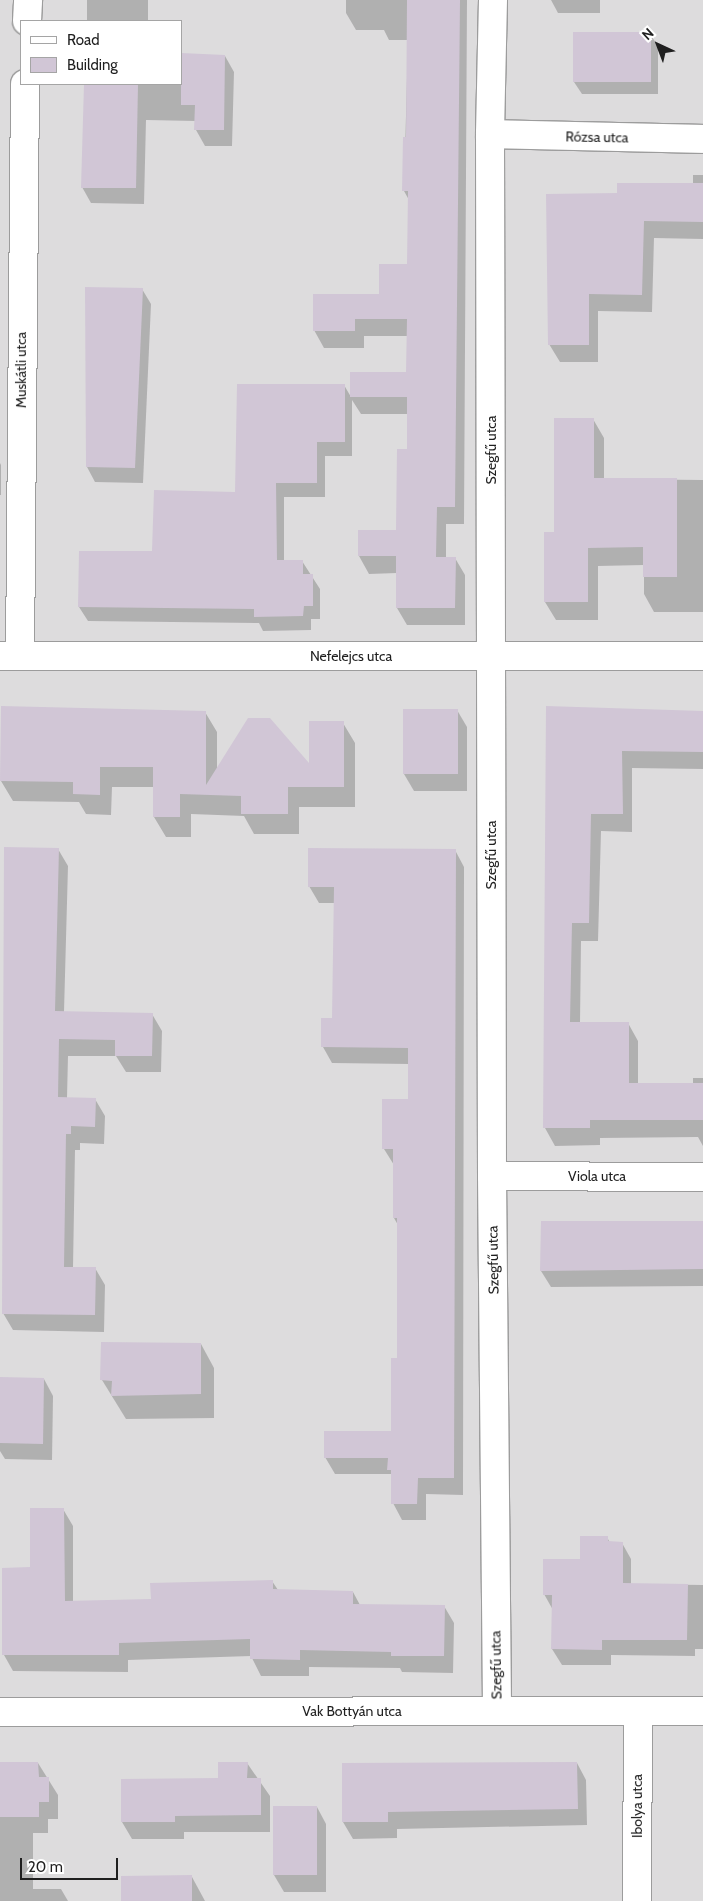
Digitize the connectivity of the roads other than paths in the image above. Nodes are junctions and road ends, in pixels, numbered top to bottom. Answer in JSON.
{"nodes":[{"id":1,"x":28,"y":0,"type":"edge"},
{"id":2,"x":493,"y":0,"type":"edge"},
{"id":3,"x":27,"y":20,"type":"edge"},
{"id":4,"x":25,"y":85,"type":"edge"},
{"id":5,"x":490,"y":134,"type":"junction"},
{"id":6,"x":703,"y":139,"type":"edge"},
{"id":7,"x":11,"y":160,"type":"edge"},
{"id":8,"x":10,"y":656,"type":"edge"},
{"id":9,"x":491,"y":656,"type":"junction"},
{"id":10,"x":703,"y":656,"type":"edge"},
{"id":11,"x":492,"y":1176,"type":"junction"},
{"id":12,"x":703,"y":1177,"type":"edge"},
{"id":13,"x":497,"y":1710,"type":"junction"},
{"id":14,"x":638,"y":1711,"type":"junction"},
{"id":15,"x":703,"y":1711,"type":"edge"},
{"id":16,"x":0,"y":1712,"type":"edge"},
{"id":17,"x":636,"y":1901,"type":"edge"}],
"edges":[{"from":1,"to":3,"type":"street"},
{"from":2,"to":5,"type":"street","name":"Szegfű utca"},
{"from":4,"to":7,"type":"street","name":"Muskátli utca"},
{"from":5,"to":6,"type":"street","name":"Rózsa utca"},
{"from":5,"to":9,"type":"street","name":"Szegfű utca"},
{"from":7,"to":8,"type":"street","name":"Muskátli utca"},
{"from":8,"to":9,"type":"street","name":"Nefelejcs utca"},
{"from":9,"to":10,"type":"street","name":"Nefelejcs utca"},
{"from":9,"to":11,"type":"street","name":"Szegfű utca"},
{"from":11,"to":12,"type":"street","name":"Viola utca"},
{"from":11,"to":13,"type":"street","name":"Szegfű utca"},
{"from":13,"to":14,"type":"street","name":"Vak Bottyán utca"},
{"from":13,"to":16,"type":"street","name":"Vak Bottyán utca"},
{"from":14,"to":15,"type":"street","name":"Vak Bottyán utca"},
{"from":14,"to":17,"type":"street","name":"Ibolya utca"}]}
